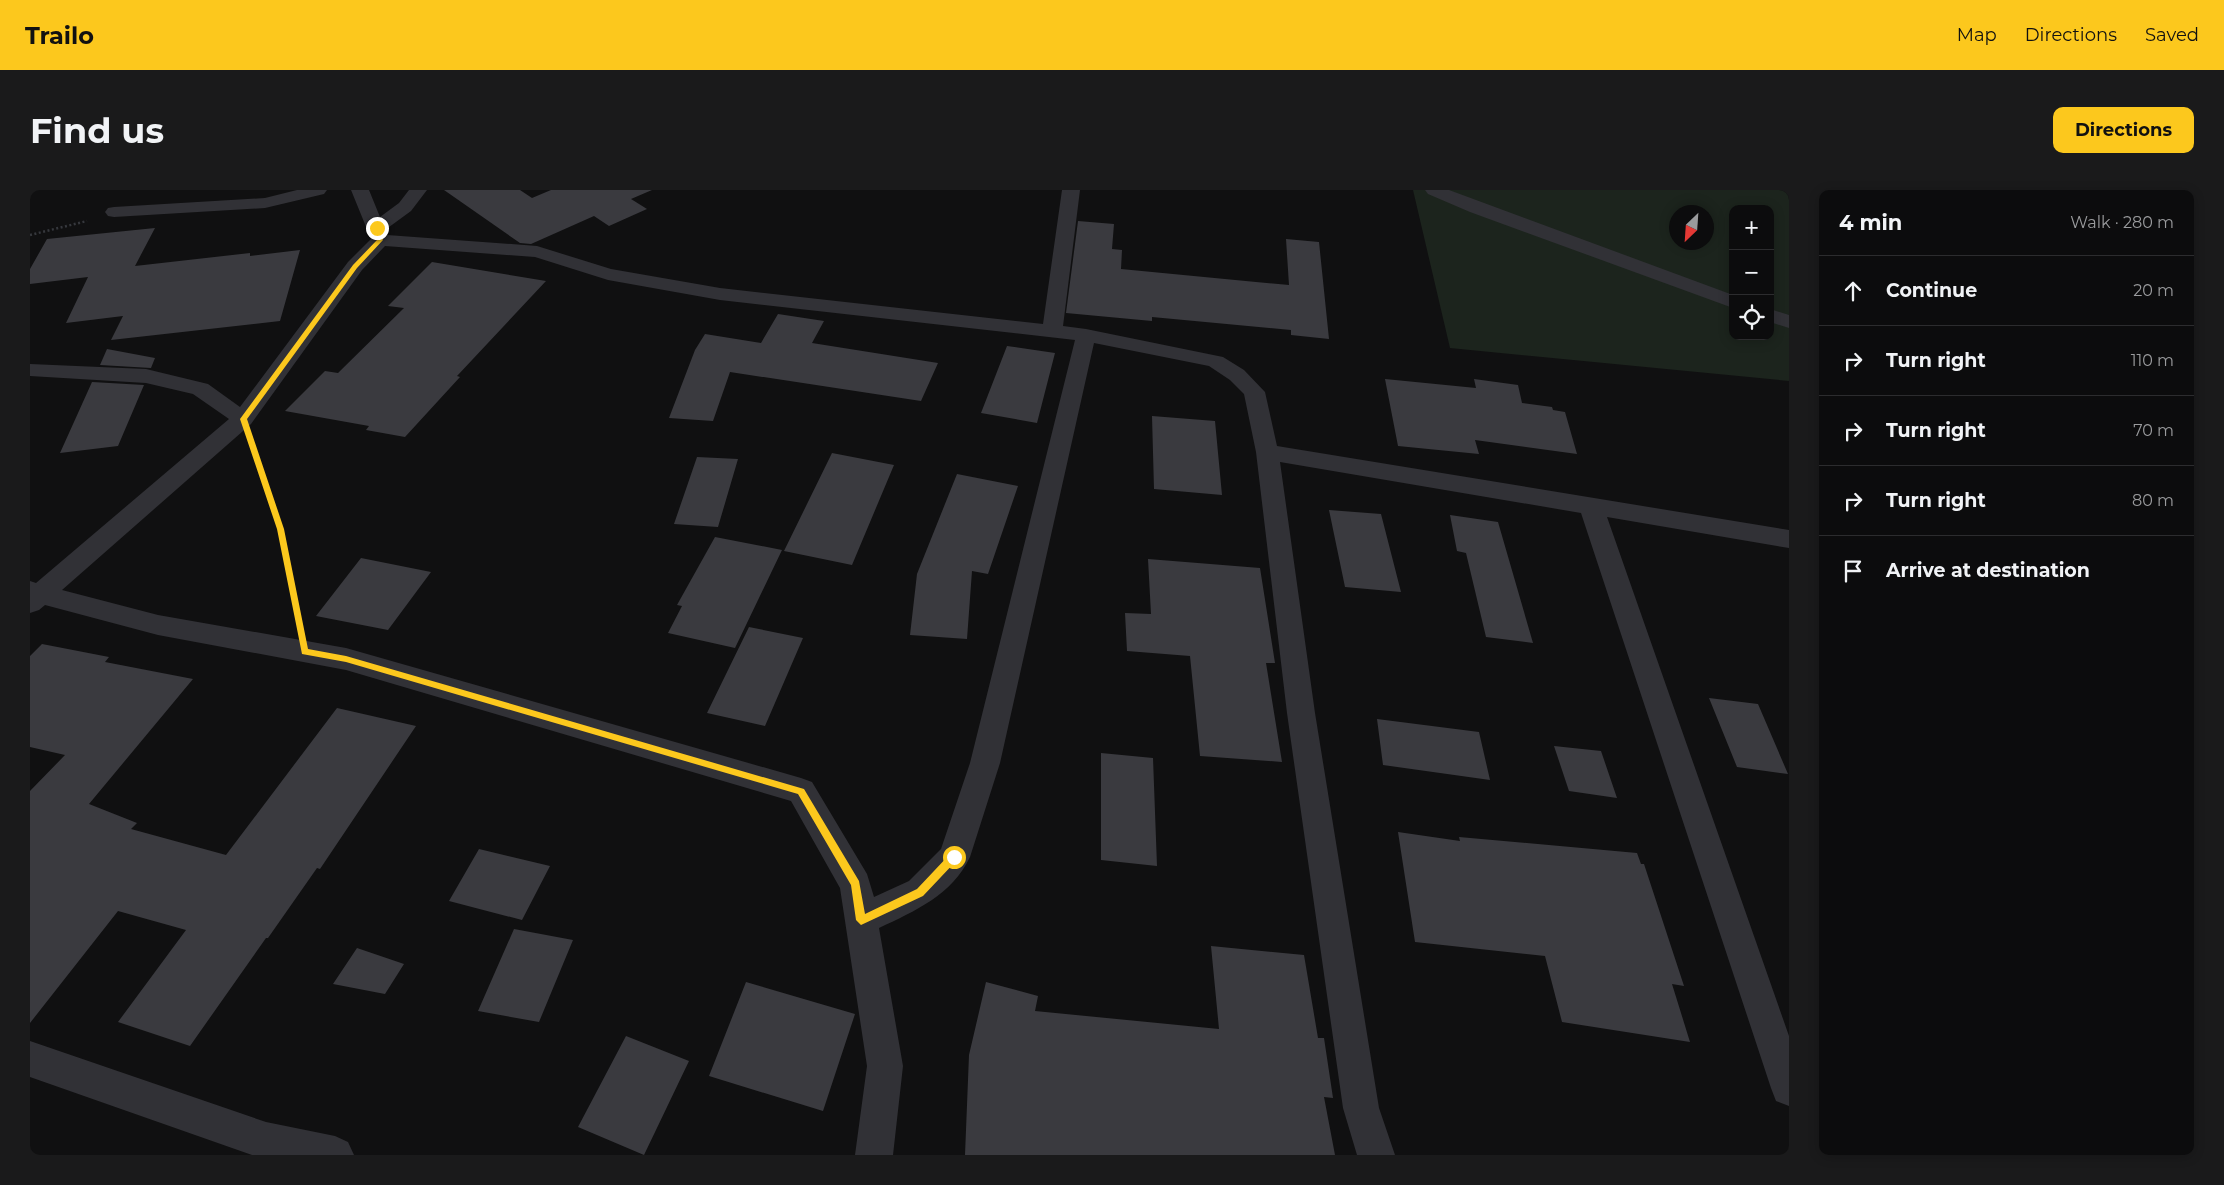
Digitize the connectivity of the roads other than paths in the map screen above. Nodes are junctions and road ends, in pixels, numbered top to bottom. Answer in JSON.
{"nodes":[{"id":1,"x":318,"y":190,"type":"edge"},
{"id":2,"x":360,"y":190,"type":"edge"},
{"id":3,"x":418,"y":190,"type":"edge"},
{"id":4,"x":1071,"y":190,"type":"edge"},
{"id":5,"x":1434,"y":190,"type":"edge"},
{"id":6,"x":114,"y":212,"type":"road end"},
{"id":7,"x":378,"y":234,"type":"junction"},
{"id":8,"x":1729,"y":301,"type":"edge"},
{"id":9,"x":1774,"y":316,"type":"edge"},
{"id":10,"x":1789,"y":322,"type":"edge"},
{"id":11,"x":1052,"y":330,"type":"junction"},
{"id":12,"x":1086,"y":335,"type":"junction"},
{"id":13,"x":30,"y":370,"type":"edge"},
{"id":14,"x":243,"y":419,"type":"junction"},
{"id":15,"x":1267,"y":452,"type":"junction"},
{"id":16,"x":1591,"y":506,"type":"junction"},
{"id":17,"x":1789,"y":539,"type":"edge"},
{"id":18,"x":33,"y":596,"type":"edge"},
{"id":19,"x":861,"y":920,"type":"junction"},
{"id":20,"x":30,"y":1059,"type":"edge"},
{"id":21,"x":1789,"y":1088,"type":"edge"},
{"id":22,"x":335,"y":1155,"type":"edge"},
{"id":23,"x":874,"y":1155,"type":"edge"},
{"id":24,"x":1376,"y":1155,"type":"edge"}],
"edges":[{"from":1,"to":6,"type":"street"},
{"from":2,"to":7,"type":"street"},
{"from":3,"to":7,"type":"street"},
{"from":4,"to":11,"type":"street"},
{"from":5,"to":8,"type":"street"},
{"from":7,"to":11,"type":"street"},
{"from":7,"to":14,"type":"street"},
{"from":9,"to":10,"type":"street"},
{"from":11,"to":12,"type":"street"},
{"from":12,"to":15,"type":"street"},
{"from":12,"to":19,"type":"street"},
{"from":13,"to":14,"type":"street"},
{"from":14,"to":18,"type":"street"},
{"from":15,"to":16,"type":"street"},
{"from":15,"to":24,"type":"street"},
{"from":16,"to":17,"type":"street"},
{"from":16,"to":21,"type":"street"},
{"from":18,"to":19,"type":"street"},
{"from":19,"to":23,"type":"street"},
{"from":20,"to":22,"type":"street"}]}
